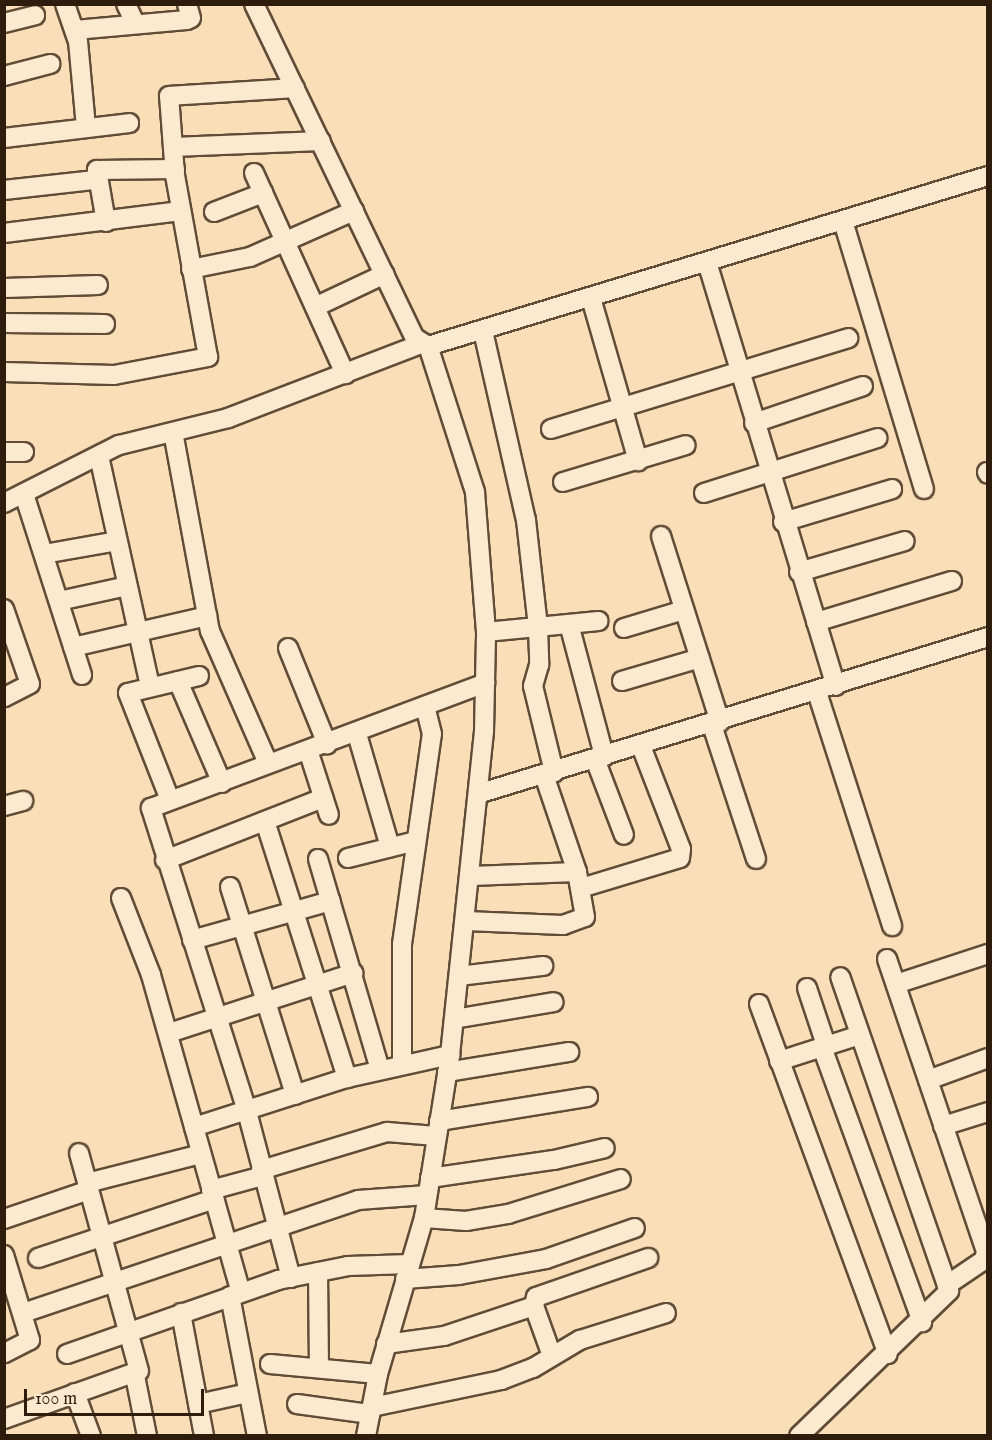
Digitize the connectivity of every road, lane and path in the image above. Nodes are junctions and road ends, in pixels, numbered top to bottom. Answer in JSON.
{"nodes":[{"id":1,"x":65,"y":4,"type":"edge"},
{"id":2,"x":126,"y":4,"type":"edge"},
{"id":3,"x":187,"y":4,"type":"edge"},
{"id":4,"x":254,"y":4,"type":"edge"},
{"id":5,"x":35,"y":15,"type":"dead end"},
{"id":6,"x":4,"y":23,"type":"edge"},
{"id":7,"x":135,"y":23,"type":"junction"},
{"id":8,"x":75,"y":30,"type":"junction"},
{"id":9,"x":50,"y":64,"type":"dead end"},
{"id":10,"x":4,"y":76,"type":"edge"},
{"id":11,"x":296,"y":88,"type":"junction"},
{"id":12,"x":129,"y":123,"type":"dead end"},
{"id":13,"x":86,"y":127,"type":"junction"},
{"id":14,"x":4,"y":138,"type":"edge"},
{"id":15,"x":321,"y":141,"type":"junction"},
{"id":16,"x":173,"y":147,"type":"junction"},
{"id":17,"x":175,"y":169,"type":"junction"},
{"id":18,"x":254,"y":173,"type":"dead end"},
{"id":19,"x":95,"y":180,"type":"junction"},
{"id":20,"x":986,"y":181,"type":"edge"},
{"id":21,"x":4,"y":190,"type":"edge"},
{"id":22,"x":263,"y":193,"type":"junction"},
{"id":23,"x":354,"y":210,"type":"junction"},
{"id":24,"x":181,"y":211,"type":"junction"},
{"id":25,"x":214,"y":212,"type":"dead end"},
{"id":26,"x":843,"y":221,"type":"junction"},
{"id":27,"x":106,"y":222,"type":"junction"},
{"id":28,"x":4,"y":233,"type":"edge"},
{"id":29,"x":286,"y":242,"type":"junction"},
{"id":30,"x":707,"y":262,"type":"junction"},
{"id":31,"x":191,"y":269,"type":"junction"},
{"id":32,"x":385,"y":274,"type":"junction"},
{"id":33,"x":98,"y":285,"type":"dead end"},
{"id":34,"x":4,"y":288,"type":"edge"},
{"id":35,"x":591,"y":298,"type":"junction"},
{"id":36,"x":315,"y":307,"type":"junction"},
{"id":37,"x":4,"y":323,"type":"edge"},
{"id":38,"x":105,"y":324,"type":"dead end"},
{"id":39,"x":483,"y":331,"type":"junction"},
{"id":40,"x":848,"y":338,"type":"dead end"},
{"id":41,"x":424,"y":345,"type":"junction"},
{"id":42,"x":4,"y":372,"type":"edge"},
{"id":43,"x":738,"y":372,"type":"junction"},
{"id":44,"x":345,"y":374,"type":"junction"},
{"id":45,"x":863,"y":386,"type":"dead end"},
{"id":46,"x":622,"y":408,"type":"junction"},
{"id":47,"x":754,"y":423,"type":"junction"},
{"id":48,"x":551,"y":429,"type":"dead end"},
{"id":49,"x":173,"y":432,"type":"junction"},
{"id":50,"x":877,"y":438,"type":"dead end"},
{"id":51,"x":686,"y":445,"type":"dead end"},
{"id":52,"x":4,"y":452,"type":"edge"},
{"id":53,"x":24,"y":452,"type":"dead end"},
{"id":54,"x":99,"y":456,"type":"junction"},
{"id":55,"x":638,"y":461,"type":"junction"},
{"id":56,"x":768,"y":473,"type":"junction"},
{"id":57,"x":563,"y":482,"type":"dead end"},
{"id":58,"x":892,"y":489,"type":"dead end"},
{"id":59,"x":924,"y":489,"type":"dead end"},
{"id":60,"x":24,"y":494,"type":"junction"},
{"id":61,"x":704,"y":494,"type":"dead end"},
{"id":62,"x":4,"y":503,"type":"edge"},
{"id":63,"x":783,"y":522,"type":"junction"},
{"id":64,"x":661,"y":536,"type":"dead end"},
{"id":65,"x":117,"y":541,"type":"junction"},
{"id":66,"x":905,"y":541,"type":"dead end"},
{"id":67,"x":44,"y":554,"type":"junction"},
{"id":68,"x":799,"y":572,"type":"junction"},
{"id":69,"x":952,"y":581,"type":"dead end"},
{"id":70,"x":127,"y":586,"type":"junction"},
{"id":71,"x":59,"y":601,"type":"junction"},
{"id":72,"x":684,"y":610,"type":"junction"},
{"id":73,"x":5,"y":612,"type":"edge"},
{"id":74,"x":207,"y":616,"type":"junction"},
{"id":75,"x":598,"y":621,"type":"dead end"},
{"id":76,"x":816,"y":622,"type":"junction"},
{"id":77,"x":569,"y":624,"type":"junction"},
{"id":78,"x":538,"y":627,"type":"junction"},
{"id":79,"x":624,"y":628,"type":"dead end"},
{"id":80,"x":138,"y":632,"type":"junction"},
{"id":81,"x":486,"y":632,"type":"junction"},
{"id":82,"x":987,"y":637,"type":"edge"},
{"id":83,"x":73,"y":647,"type":"junction"},
{"id":84,"x":288,"y":648,"type":"dead end"},
{"id":85,"x":12,"y":657,"type":"edge"},
{"id":86,"x":700,"y":658,"type":"junction"},
{"id":87,"x":82,"y":675,"type":"dead end"},
{"id":88,"x":199,"y":676,"type":"dead end"},
{"id":89,"x":178,"y":681,"type":"junction"},
{"id":90,"x":622,"y":681,"type":"dead end"},
{"id":91,"x":484,"y":683,"type":"junction"},
{"id":92,"x":150,"y":686,"type":"junction"},
{"id":93,"x":836,"y":686,"type":"junction"},
{"id":94,"x":818,"y":692,"type":"junction"},
{"id":95,"x":4,"y":697,"type":"edge"},
{"id":96,"x":425,"y":706,"type":"junction"},
{"id":97,"x":716,"y":723,"type":"junction"},
{"id":98,"x":357,"y":734,"type":"junction"},
{"id":99,"x":327,"y":744,"type":"junction"},
{"id":100,"x":640,"y":746,"type":"junction"},
{"id":101,"x":308,"y":750,"type":"junction"},
{"id":102,"x":600,"y":758,"type":"junction"},
{"id":103,"x":268,"y":763,"type":"junction"},
{"id":104,"x":549,"y":773,"type":"junction"},
{"id":105,"x":222,"y":783,"type":"junction"},
{"id":106,"x":481,"y":793,"type":"junction"},
{"id":107,"x":170,"y":800,"type":"junction"},
{"id":108,"x":23,"y":801,"type":"dead end"},
{"id":109,"x":4,"y":806,"type":"edge"},
{"id":110,"x":265,"y":820,"type":"junction"},
{"id":111,"x":624,"y":835,"type":"dead end"},
{"id":112,"x":416,"y":841,"type":"junction"},
{"id":113,"x":390,"y":848,"type":"junction"},
{"id":114,"x":348,"y":858,"type":"dead end"},
{"id":115,"x":318,"y":859,"type":"dead end"},
{"id":116,"x":756,"y":859,"type":"dead end"},
{"id":117,"x":165,"y":860,"type":"junction"},
{"id":118,"x":471,"y":876,"type":"junction"},
{"id":119,"x":579,"y":880,"type":"junction"},
{"id":120,"x":230,"y":887,"type":"dead end"},
{"id":121,"x":121,"y":898,"type":"dead end"},
{"id":122,"x":331,"y":901,"type":"junction"},
{"id":123,"x":292,"y":913,"type":"junction"},
{"id":124,"x":466,"y":921,"type":"junction"},
{"id":125,"x":892,"y":926,"type":"dead end"},
{"id":126,"x":243,"y":927,"type":"junction"},
{"id":127,"x":192,"y":940,"type":"junction"},
{"id":128,"x":987,"y":954,"type":"edge"},
{"id":129,"x":887,"y":959,"type":"dead end"},
{"id":130,"x":543,"y":966,"type":"dead end"},
{"id":131,"x":354,"y":974,"type":"junction"},
{"id":132,"x":459,"y":976,"type":"junction"},
{"id":133,"x":840,"y":977,"type":"dead end"},
{"id":134,"x":896,"y":984,"type":"junction"},
{"id":135,"x":316,"y":985,"type":"junction"},
{"id":136,"x":807,"y":988,"type":"dead end"},
{"id":137,"x":265,"y":1001,"type":"junction"},
{"id":138,"x":554,"y":1002,"type":"dead end"},
{"id":139,"x":759,"y":1004,"type":"dead end"},
{"id":140,"x":218,"y":1017,"type":"junction"},
{"id":141,"x":454,"y":1019,"type":"junction"},
{"id":142,"x":169,"y":1033,"type":"junction"},
{"id":143,"x":860,"y":1035,"type":"junction"},
{"id":144,"x":824,"y":1046,"type":"junction"},
{"id":145,"x":569,"y":1052,"type":"dead end"},
{"id":146,"x":987,"y":1058,"type":"edge"},
{"id":147,"x":779,"y":1060,"type":"junction"},
{"id":148,"x":402,"y":1064,"type":"junction"},
{"id":149,"x":449,"y":1064,"type":"junction"},
{"id":150,"x":380,"y":1070,"type":"junction"},
{"id":151,"x":347,"y":1078,"type":"junction"},
{"id":152,"x":928,"y":1080,"type":"junction"},
{"id":153,"x":295,"y":1095,"type":"junction"},
{"id":154,"x":588,"y":1097,"type":"dead end"},
{"id":155,"x":247,"y":1111,"type":"junction"},
{"id":156,"x":987,"y":1112,"type":"edge"},
{"id":157,"x":943,"y":1126,"type":"junction"},
{"id":158,"x":194,"y":1127,"type":"junction"},
{"id":159,"x":438,"y":1129,"type":"junction"},
{"id":160,"x":605,"y":1148,"type":"dead end"},
{"id":161,"x":79,"y":1153,"type":"dead end"},
{"id":162,"x":201,"y":1154,"type":"junction"},
{"id":163,"x":262,"y":1173,"type":"junction"},
{"id":164,"x":621,"y":1179,"type":"dead end"},
{"id":165,"x":88,"y":1187,"type":"junction"},
{"id":166,"x":429,"y":1187,"type":"junction"},
{"id":167,"x":213,"y":1195,"type":"junction"},
{"id":168,"x":424,"y":1218,"type":"junction"},
{"id":169,"x":4,"y":1219,"type":"edge"},
{"id":170,"x":276,"y":1225,"type":"junction"},
{"id":171,"x":635,"y":1228,"type":"dead end"},
{"id":172,"x":102,"y":1236,"type":"junction"},
{"id":173,"x":227,"y":1243,"type":"junction"},
{"id":174,"x":4,"y":1255,"type":"edge"},
{"id":175,"x":987,"y":1255,"type":"edge"},
{"id":176,"x":38,"y":1258,"type":"dead end"},
{"id":177,"x":648,"y":1258,"type":"dead end"},
{"id":178,"x":407,"y":1271,"type":"junction"},
{"id":179,"x":318,"y":1272,"type":"junction"},
{"id":180,"x":291,"y":1278,"type":"junction"},
{"id":181,"x":116,"y":1282,"type":"junction"},
{"id":182,"x":947,"y":1285,"type":"junction"},
{"id":183,"x":235,"y":1294,"type":"junction"},
{"id":184,"x":534,"y":1306,"type":"junction"},
{"id":185,"x":22,"y":1313,"type":"junction"},
{"id":186,"x":181,"y":1313,"type":"junction"},
{"id":187,"x":666,"y":1313,"type":"dead end"},
{"id":188,"x":922,"y":1322,"type":"junction"},
{"id":189,"x":130,"y":1330,"type":"junction"},
{"id":190,"x":386,"y":1344,"type":"junction"},
{"id":191,"x":4,"y":1353,"type":"edge"},
{"id":192,"x":67,"y":1354,"type":"dead end"},
{"id":193,"x":888,"y":1354,"type":"junction"},
{"id":194,"x":552,"y":1356,"type":"junction"},
{"id":195,"x":270,"y":1364,"type":"dead end"},
{"id":196,"x":319,"y":1366,"type":"junction"},
{"id":197,"x":378,"y":1374,"type":"junction"},
{"id":198,"x":135,"y":1376,"type":"junction"},
{"id":199,"x":248,"y":1393,"type":"junction"},
{"id":200,"x":75,"y":1394,"type":"junction"},
{"id":201,"x":198,"y":1404,"type":"junction"},
{"id":202,"x":297,"y":1404,"type":"dead end"},
{"id":203,"x":371,"y":1410,"type":"junction"},
{"id":204,"x":4,"y":1419,"type":"edge"},
{"id":205,"x":91,"y":1436,"type":"edge"},
{"id":206,"x":147,"y":1436,"type":"edge"},
{"id":207,"x":204,"y":1436,"type":"edge"},
{"id":208,"x":257,"y":1436,"type":"edge"},
{"id":209,"x":366,"y":1436,"type":"edge"},
{"id":210,"x":799,"y":1436,"type":"edge"}],
"edges":[{"from":1,"to":8,"type":"street"},
{"from":2,"to":7,"type":"street"},
{"from":3,"to":7,"type":"street"},
{"from":4,"to":11,"type":"street"},
{"from":5,"to":6,"type":"street"},
{"from":7,"to":8,"type":"street"},
{"from":8,"to":13,"type":"street"},
{"from":9,"to":10,"type":"street"},
{"from":11,"to":15,"type":"street"},
{"from":11,"to":16,"type":"street"},
{"from":12,"to":13,"type":"street"},
{"from":13,"to":14,"type":"street"},
{"from":15,"to":16,"type":"street"},
{"from":15,"to":23,"type":"street"},
{"from":16,"to":17,"type":"street"},
{"from":17,"to":19,"type":"street"},
{"from":17,"to":24,"type":"street"},
{"from":18,"to":22,"type":"street"},
{"from":19,"to":21,"type":"street"},
{"from":19,"to":27,"type":"street"},
{"from":20,"to":26,"type":"street"},
{"from":22,"to":25,"type":"street"},
{"from":22,"to":29,"type":"street"},
{"from":23,"to":29,"type":"street"},
{"from":23,"to":32,"type":"street"},
{"from":24,"to":27,"type":"street"},
{"from":24,"to":31,"type":"street"},
{"from":26,"to":30,"type":"street"},
{"from":26,"to":59,"type":"street"},
{"from":27,"to":28,"type":"street"},
{"from":29,"to":31,"type":"street"},
{"from":29,"to":36,"type":"street"},
{"from":30,"to":35,"type":"street"},
{"from":30,"to":43,"type":"street"},
{"from":31,"to":42,"type":"street"},
{"from":32,"to":36,"type":"street"},
{"from":32,"to":41,"type":"street"},
{"from":33,"to":34,"type":"street"},
{"from":35,"to":39,"type":"street"},
{"from":35,"to":46,"type":"street"},
{"from":36,"to":44,"type":"street"},
{"from":37,"to":38,"type":"street"},
{"from":39,"to":41,"type":"street"},
{"from":39,"to":78,"type":"street"},
{"from":40,"to":43,"type":"street"},
{"from":41,"to":44,"type":"street"},
{"from":41,"to":81,"type":"street"},
{"from":43,"to":46,"type":"street"},
{"from":43,"to":47,"type":"street"},
{"from":44,"to":49,"type":"street"},
{"from":45,"to":47,"type":"street"},
{"from":46,"to":48,"type":"street"},
{"from":46,"to":55,"type":"street"},
{"from":47,"to":56,"type":"street"},
{"from":49,"to":54,"type":"street"},
{"from":49,"to":74,"type":"street"},
{"from":50,"to":56,"type":"street"},
{"from":51,"to":55,"type":"street"},
{"from":52,"to":53,"type":"street"},
{"from":54,"to":60,"type":"street"},
{"from":54,"to":65,"type":"street"},
{"from":55,"to":57,"type":"street"},
{"from":56,"to":61,"type":"street"},
{"from":56,"to":63,"type":"street"},
{"from":58,"to":63,"type":"street"},
{"from":60,"to":62,"type":"street"},
{"from":60,"to":67,"type":"street"},
{"from":63,"to":68,"type":"street"},
{"from":64,"to":72,"type":"street"},
{"from":65,"to":67,"type":"street"},
{"from":65,"to":70,"type":"street"},
{"from":66,"to":68,"type":"street"},
{"from":67,"to":71,"type":"street"},
{"from":68,"to":76,"type":"street"},
{"from":69,"to":76,"type":"street"},
{"from":70,"to":71,"type":"street"},
{"from":70,"to":80,"type":"street"},
{"from":71,"to":83,"type":"street"},
{"from":72,"to":79,"type":"street"},
{"from":72,"to":86,"type":"street"},
{"from":73,"to":85,"type":"street"},
{"from":74,"to":80,"type":"street"},
{"from":74,"to":103,"type":"street"},
{"from":75,"to":77,"type":"street"},
{"from":76,"to":93,"type":"street"},
{"from":77,"to":78,"type":"street"},
{"from":77,"to":102,"type":"street"},
{"from":78,"to":81,"type":"street"},
{"from":78,"to":104,"type":"street"},
{"from":80,"to":83,"type":"street"},
{"from":80,"to":92,"type":"street"},
{"from":81,"to":91,"type":"street"},
{"from":82,"to":93,"type":"street"},
{"from":83,"to":87,"type":"street"},
{"from":84,"to":99,"type":"street"},
{"from":85,"to":95,"type":"street"},
{"from":86,"to":90,"type":"street"},
{"from":86,"to":97,"type":"street"},
{"from":88,"to":89,"type":"street"},
{"from":89,"to":92,"type":"street"},
{"from":89,"to":105,"type":"street"},
{"from":91,"to":96,"type":"street"},
{"from":91,"to":106,"type":"street"},
{"from":92,"to":107,"type":"street"},
{"from":93,"to":94,"type":"street"},
{"from":94,"to":97,"type":"street"},
{"from":94,"to":125,"type":"street"},
{"from":96,"to":98,"type":"street"},
{"from":96,"to":112,"type":"street"},
{"from":97,"to":100,"type":"street"},
{"from":97,"to":116,"type":"street"},
{"from":98,"to":99,"type":"street"},
{"from":98,"to":113,"type":"street"},
{"from":99,"to":101,"type":"street"},
{"from":100,"to":102,"type":"street"},
{"from":100,"to":119,"type":"street"},
{"from":101,"to":103,"type":"street"},
{"from":101,"to":110,"type":"street"},
{"from":102,"to":104,"type":"street"},
{"from":102,"to":111,"type":"street"},
{"from":103,"to":105,"type":"street"},
{"from":104,"to":106,"type":"street"},
{"from":104,"to":119,"type":"street"},
{"from":105,"to":107,"type":"street"},
{"from":106,"to":118,"type":"street"},
{"from":107,"to":117,"type":"street"},
{"from":108,"to":109,"type":"street"},
{"from":110,"to":117,"type":"street"},
{"from":110,"to":123,"type":"street"},
{"from":112,"to":113,"type":"street"},
{"from":112,"to":148,"type":"street"},
{"from":113,"to":114,"type":"street"},
{"from":115,"to":122,"type":"street"},
{"from":117,"to":127,"type":"street"},
{"from":118,"to":119,"type":"street"},
{"from":118,"to":124,"type":"street"},
{"from":119,"to":124,"type":"street"},
{"from":120,"to":126,"type":"street"},
{"from":121,"to":142,"type":"street"},
{"from":122,"to":123,"type":"street"},
{"from":122,"to":131,"type":"street"},
{"from":123,"to":126,"type":"street"},
{"from":123,"to":135,"type":"street"},
{"from":124,"to":132,"type":"street"},
{"from":126,"to":127,"type":"street"},
{"from":126,"to":137,"type":"street"},
{"from":127,"to":140,"type":"street"},
{"from":128,"to":134,"type":"street"},
{"from":129,"to":134,"type":"street"},
{"from":130,"to":132,"type":"street"},
{"from":131,"to":135,"type":"street"},
{"from":131,"to":150,"type":"street"},
{"from":132,"to":141,"type":"street"},
{"from":133,"to":143,"type":"street"},
{"from":134,"to":152,"type":"street"},
{"from":135,"to":137,"type":"street"},
{"from":135,"to":151,"type":"street"},
{"from":136,"to":144,"type":"street"},
{"from":137,"to":140,"type":"street"},
{"from":137,"to":153,"type":"street"},
{"from":138,"to":141,"type":"street"},
{"from":139,"to":147,"type":"street"},
{"from":140,"to":142,"type":"street"},
{"from":140,"to":155,"type":"street"},
{"from":141,"to":149,"type":"street"},
{"from":142,"to":158,"type":"street"},
{"from":143,"to":144,"type":"street"},
{"from":143,"to":182,"type":"street"},
{"from":144,"to":147,"type":"street"},
{"from":144,"to":188,"type":"street"},
{"from":145,"to":149,"type":"street"},
{"from":146,"to":152,"type":"street"},
{"from":147,"to":193,"type":"street"},
{"from":148,"to":149,"type":"street"},
{"from":148,"to":150,"type":"street"},
{"from":149,"to":159,"type":"street"},
{"from":150,"to":151,"type":"street"},
{"from":151,"to":153,"type":"street"},
{"from":152,"to":157,"type":"street"},
{"from":153,"to":155,"type":"street"},
{"from":154,"to":159,"type":"street"},
{"from":155,"to":158,"type":"street"},
{"from":155,"to":163,"type":"street"},
{"from":156,"to":157,"type":"street"},
{"from":157,"to":175,"type":"street"},
{"from":158,"to":162,"type":"street"},
{"from":159,"to":163,"type":"street"},
{"from":159,"to":166,"type":"street"},
{"from":160,"to":166,"type":"street"},
{"from":161,"to":165,"type":"street"},
{"from":162,"to":165,"type":"street"},
{"from":162,"to":167,"type":"street"},
{"from":163,"to":167,"type":"street"},
{"from":163,"to":170,"type":"street"},
{"from":164,"to":168,"type":"street"},
{"from":165,"to":169,"type":"street"},
{"from":165,"to":172,"type":"street"},
{"from":166,"to":168,"type":"street"},
{"from":166,"to":170,"type":"street"},
{"from":167,"to":172,"type":"street"},
{"from":167,"to":173,"type":"street"},
{"from":168,"to":178,"type":"street"},
{"from":170,"to":173,"type":"street"},
{"from":170,"to":180,"type":"street"},
{"from":171,"to":178,"type":"street"},
{"from":172,"to":176,"type":"street"},
{"from":172,"to":181,"type":"street"},
{"from":173,"to":181,"type":"street"},
{"from":173,"to":183,"type":"street"},
{"from":174,"to":185,"type":"street"},
{"from":175,"to":182,"type":"street"},
{"from":177,"to":184,"type":"street"},
{"from":178,"to":179,"type":"street"},
{"from":178,"to":190,"type":"street"},
{"from":179,"to":180,"type":"street"},
{"from":179,"to":196,"type":"street"},
{"from":180,"to":183,"type":"street"},
{"from":181,"to":185,"type":"street"},
{"from":181,"to":189,"type":"street"},
{"from":182,"to":188,"type":"street"},
{"from":183,"to":186,"type":"street"},
{"from":183,"to":199,"type":"street"},
{"from":184,"to":190,"type":"street"},
{"from":184,"to":194,"type":"street"},
{"from":185,"to":191,"type":"street"},
{"from":186,"to":189,"type":"street"},
{"from":186,"to":201,"type":"street"},
{"from":187,"to":194,"type":"street"},
{"from":188,"to":193,"type":"street"},
{"from":189,"to":192,"type":"street"},
{"from":189,"to":198,"type":"street"},
{"from":190,"to":197,"type":"street"},
{"from":193,"to":210,"type":"street"},
{"from":194,"to":203,"type":"street"},
{"from":195,"to":196,"type":"street"},
{"from":196,"to":197,"type":"street"},
{"from":197,"to":203,"type":"street"},
{"from":198,"to":200,"type":"street"},
{"from":198,"to":206,"type":"street"},
{"from":199,"to":201,"type":"street"},
{"from":199,"to":208,"type":"street"},
{"from":200,"to":204,"type":"street"},
{"from":200,"to":205,"type":"street"},
{"from":201,"to":207,"type":"street"},
{"from":202,"to":203,"type":"street"},
{"from":203,"to":209,"type":"street"}]}
